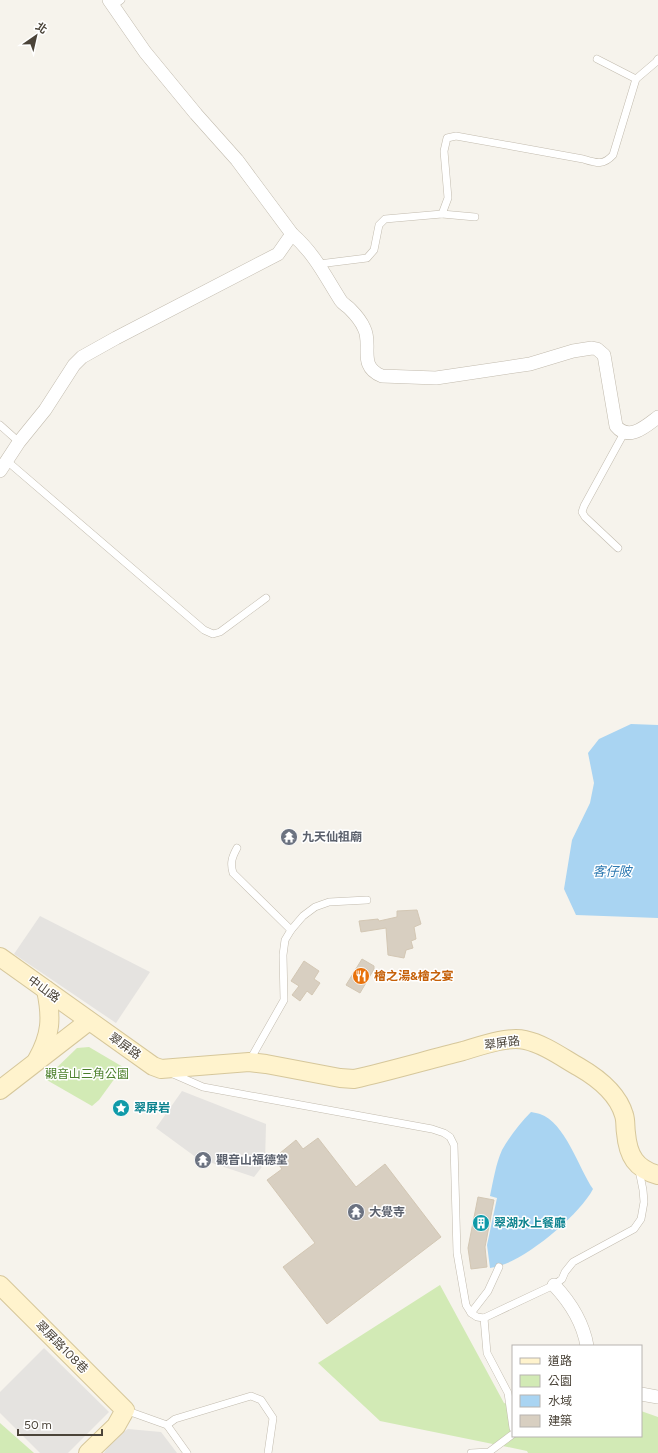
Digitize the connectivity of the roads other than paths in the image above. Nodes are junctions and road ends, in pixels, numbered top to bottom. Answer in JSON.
{"nodes":[{"id":1,"x":114,"y":2,"type":"edge"},
{"id":2,"x":597,"y":59,"type":"dead end"},
{"id":3,"x":658,"y":59,"type":"edge"},
{"id":4,"x":636,"y":79,"type":"junction"},
{"id":5,"x":442,"y":214,"type":"junction"},
{"id":6,"x":474,"y":218,"type":"dead end"},
{"id":7,"x":292,"y":234,"type":"junction"},
{"id":8,"x":319,"y":264,"type":"junction"},
{"id":9,"x":658,"y":417,"type":"edge"},
{"id":10,"x":0,"y":425,"type":"edge"},
{"id":11,"x":624,"y":433,"type":"junction"},
{"id":12,"x":19,"y":442,"type":"junction"},
{"id":13,"x":3,"y":466,"type":"edge"},
{"id":14,"x":618,"y":548,"type":"dead end"},
{"id":15,"x":266,"y":598,"type":"dead end"},
{"id":16,"x":237,"y":848,"type":"dead end"},
{"id":17,"x":367,"y":900,"type":"dead end"},
{"id":18,"x":291,"y":930,"type":"junction"},
{"id":19,"x":0,"y":957,"type":"edge"},
{"id":20,"x":46,"y":990,"type":"junction"},
{"id":21,"x":89,"y":1022,"type":"junction"},
{"id":22,"x":36,"y":1062,"type":"junction"},
{"id":23,"x":249,"y":1062,"type":"junction"},
{"id":24,"x":161,"y":1069,"type":"junction"},
{"id":25,"x":0,"y":1090,"type":"edge"},
{"id":26,"x":638,"y":1166,"type":"junction"},
{"id":27,"x":658,"y":1175,"type":"edge"},
{"id":28,"x":499,"y":1268,"type":"dead end"},
{"id":29,"x":0,"y":1285,"type":"edge"},
{"id":30,"x":554,"y":1285,"type":"junction"},
{"id":31,"x":471,"y":1313,"type":"junction"},
{"id":32,"x":484,"y":1318,"type":"junction"},
{"id":33,"x":587,"y":1345,"type":"edge"},
{"id":34,"x":642,"y":1394,"type":"edge"},
{"id":35,"x":658,"y":1397,"type":"edge"},
{"id":36,"x":125,"y":1410,"type":"junction"},
{"id":37,"x":512,"y":1421,"type":"edge"},
{"id":38,"x":167,"y":1425,"type":"junction"},
{"id":39,"x":512,"y":1435,"type":"edge"},
{"id":40,"x":88,"y":1453,"type":"edge"},
{"id":41,"x":187,"y":1453,"type":"edge"},
{"id":42,"x":268,"y":1453,"type":"edge"},
{"id":43,"x":471,"y":1453,"type":"edge"}],
"edges":[{"from":1,"to":7,"type":"street"},
{"from":2,"to":4,"type":"lane"},
{"from":3,"to":4,"type":"lane"},
{"from":4,"to":5,"type":"lane"},
{"from":5,"to":6,"type":"lane"},
{"from":5,"to":8,"type":"lane"},
{"from":7,"to":8,"type":"street"},
{"from":7,"to":12,"type":"street"},
{"from":8,"to":11,"type":"street"},
{"from":9,"to":11,"type":"street"},
{"from":10,"to":12,"type":"lane"},
{"from":11,"to":14,"type":"lane"},
{"from":12,"to":13,"type":"street"},
{"from":13,"to":15,"type":"lane"},
{"from":16,"to":18,"type":"lane"},
{"from":17,"to":18,"type":"lane"},
{"from":18,"to":23,"type":"lane"},
{"from":19,"to":20,"type":"main road","name":"中山路"},
{"from":20,"to":21,"type":"main road","name":"中山路"},
{"from":20,"to":22,"type":"main road"},
{"from":21,"to":22,"type":"main road"},
{"from":21,"to":24,"type":"main road","name":"翠屏路"},
{"from":22,"to":25,"type":"main road"},
{"from":23,"to":24,"type":"main road","name":"翠屏路"},
{"from":23,"to":26,"type":"main road","name":"翠屏路"},
{"from":24,"to":31,"type":"lane","name":"翠屏路"},
{"from":26,"to":27,"type":"main road"},
{"from":26,"to":30,"type":"lane","name":"翠屏路"},
{"from":28,"to":31,"type":"lane"},
{"from":29,"to":36,"type":"main road","name":"翠屏路108巷"},
{"from":30,"to":32,"type":"lane","name":"翠屏路"},
{"from":30,"to":33,"type":"street"},
{"from":31,"to":32,"type":"lane"},
{"from":32,"to":37,"type":"lane"},
{"from":34,"to":35,"type":"street"},
{"from":36,"to":38,"type":"lane","name":"翠屏路108巷"},
{"from":36,"to":40,"type":"main road"},
{"from":38,"to":41,"type":"lane"},
{"from":38,"to":42,"type":"lane"},
{"from":39,"to":43,"type":"lane"}]}
